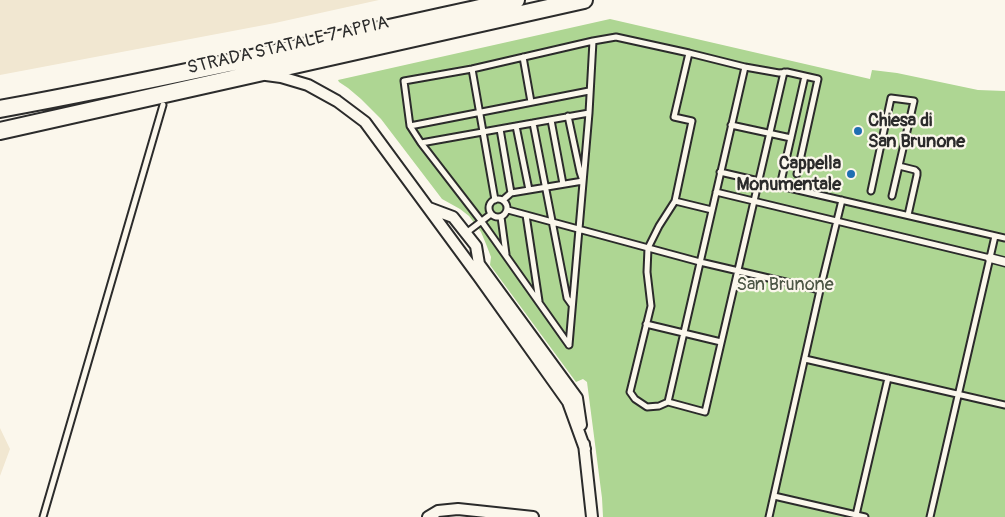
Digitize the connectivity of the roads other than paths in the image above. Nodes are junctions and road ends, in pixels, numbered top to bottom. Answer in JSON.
{"nodes":[{"id":1,"x":516,"y":0,"type":"edge"},
{"id":2,"x":584,"y":0,"type":"edge"},
{"id":3,"x":593,"y":41,"type":"junction"},
{"id":4,"x":689,"y":53,"type":"junction"},
{"id":5,"x":523,"y":57,"type":"junction"},
{"id":6,"x":745,"y":67,"type":"junction"},
{"id":7,"x":472,"y":69,"type":"junction"},
{"id":8,"x":784,"y":72,"type":"junction"},
{"id":9,"x":258,"y":73,"type":"junction"},
{"id":10,"x":805,"y":76,"type":"junction"},
{"id":11,"x":589,"y":91,"type":"junction"},
{"id":12,"x":68,"y":96,"type":"junction"},
{"id":13,"x":0,"y":100,"type":"edge"},
{"id":14,"x":531,"y":102,"type":"junction"},
{"id":15,"x":163,"y":105,"type":"dead end"},
{"id":16,"x":0,"y":109,"type":"edge"},
{"id":17,"x":479,"y":112,"type":"junction"},
{"id":18,"x":588,"y":113,"type":"junction"},
{"id":19,"x":568,"y":116,"type":"junction"},
{"id":20,"x":551,"y":120,"type":"junction"},
{"id":21,"x":533,"y":123,"type":"junction"},
{"id":22,"x":731,"y":125,"type":"junction"},
{"id":23,"x":410,"y":126,"type":"junction"},
{"id":24,"x":516,"y":126,"type":"junction"},
{"id":25,"x":8,"y":129,"type":"edge"},
{"id":26,"x":500,"y":129,"type":"junction"},
{"id":27,"x":483,"y":132,"type":"junction"},
{"id":28,"x":770,"y":134,"type":"junction"},
{"id":29,"x":0,"y":136,"type":"edge"},
{"id":30,"x":791,"y":138,"type":"junction"},
{"id":31,"x":422,"y":143,"type":"junction"},
{"id":32,"x":899,"y":166,"type":"junction"},
{"id":33,"x":720,"y":172,"type":"junction"},
{"id":34,"x":797,"y":174,"type":"dead end"},
{"id":35,"x":583,"y":181,"type":"junction"},
{"id":36,"x":759,"y":181,"type":"junction"},
{"id":37,"x":563,"y":184,"type":"junction"},
{"id":38,"x":780,"y":186,"type":"junction"},
{"id":39,"x":546,"y":187,"type":"junction"},
{"id":40,"x":528,"y":190,"type":"junction"},
{"id":41,"x":871,"y":191,"type":"dead end"},
{"id":42,"x":716,"y":192,"type":"junction"},
{"id":43,"x":511,"y":193,"type":"junction"},
{"id":44,"x":892,"y":196,"type":"dead end"},
{"id":45,"x":495,"y":200,"type":"junction"},
{"id":46,"x":503,"y":200,"type":"junction"},
{"id":47,"x":842,"y":200,"type":"junction"},
{"id":48,"x":675,"y":201,"type":"junction"},
{"id":49,"x":754,"y":201,"type":"junction"},
{"id":50,"x":428,"y":208,"type":"junction"},
{"id":51,"x":508,"y":210,"type":"junction"},
{"id":52,"x":712,"y":210,"type":"junction"},
{"id":53,"x":491,"y":214,"type":"junction"},
{"id":54,"x":526,"y":215,"type":"junction"},
{"id":55,"x":908,"y":215,"type":"junction"},
{"id":56,"x":501,"y":217,"type":"junction"},
{"id":57,"x":837,"y":221,"type":"junction"},
{"id":58,"x":482,"y":222,"type":"junction"},
{"id":59,"x":552,"y":222,"type":"junction"},
{"id":60,"x":579,"y":229,"type":"junction"},
{"id":61,"x":466,"y":234,"type":"junction"},
{"id":62,"x":994,"y":236,"type":"junction"},
{"id":63,"x":1005,"y":238,"type":"edge"},
{"id":64,"x":648,"y":248,"type":"junction"},
{"id":65,"x":507,"y":257,"type":"junction"},
{"id":66,"x":990,"y":258,"type":"junction"},
{"id":67,"x":700,"y":262,"type":"junction"},
{"id":68,"x":1005,"y":262,"type":"edge"},
{"id":69,"x":738,"y":271,"type":"junction"},
{"id":70,"x":820,"y":290,"type":"junction"},
{"id":71,"x":540,"y":304,"type":"junction"},
{"id":72,"x":572,"y":305,"type":"junction"},
{"id":73,"x":646,"y":324,"type":"junction"},
{"id":74,"x":684,"y":334,"type":"junction"},
{"id":75,"x":721,"y":342,"type":"junction"},
{"id":76,"x":805,"y":359,"type":"junction"},
{"id":77,"x":888,"y":378,"type":"junction"},
{"id":78,"x":959,"y":394,"type":"junction"},
{"id":79,"x":668,"y":402,"type":"junction"},
{"id":80,"x":1005,"y":405,"type":"edge"},
{"id":81,"x":585,"y":449,"type":"junction"},
{"id":82,"x":774,"y":496,"type":"junction"},
{"id":83,"x":856,"y":515,"type":"junction"},
{"id":84,"x":43,"y":517,"type":"edge"},
{"id":85,"x":428,"y":517,"type":"edge"},
{"id":86,"x":533,"y":517,"type":"edge"},
{"id":87,"x":592,"y":517,"type":"edge"},
{"id":88,"x":769,"y":517,"type":"edge"},
{"id":89,"x":865,"y":517,"type":"edge"},
{"id":90,"x":930,"y":517,"type":"edge"}],
"edges":[{"from":1,"to":12,"type":"highway","name":"STRADA STATALE 7 APPIA"},
{"from":2,"to":9,"type":"highway","name":"STRADA STATALE 7 APPIA"},
{"from":3,"to":4,"type":"lane"},
{"from":3,"to":5,"type":"lane"},
{"from":3,"to":11,"type":"lane"},
{"from":4,"to":6,"type":"lane"},
{"from":4,"to":48,"type":"lane"},
{"from":5,"to":7,"type":"lane"},
{"from":5,"to":14,"type":"lane"},
{"from":6,"to":8,"type":"lane"},
{"from":6,"to":22,"type":"lane"},
{"from":7,"to":17,"type":"lane"},
{"from":7,"to":23,"type":"lane"},
{"from":8,"to":10,"type":"lane"},
{"from":8,"to":28,"type":"lane"},
{"from":9,"to":25,"type":"highway","name":"STRADA STATALE 7 APPIA"},
{"from":9,"to":50,"type":"street"},
{"from":10,"to":30,"type":"lane"},
{"from":10,"to":34,"type":"lane"},
{"from":11,"to":14,"type":"lane"},
{"from":11,"to":18,"type":"lane"},
{"from":12,"to":13,"type":"highway"},
{"from":12,"to":16,"type":"highway","name":"STRADA STATALE 7 APPIA"},
{"from":14,"to":17,"type":"lane"},
{"from":15,"to":84,"type":"lane"},
{"from":17,"to":23,"type":"lane"},
{"from":17,"to":27,"type":"lane"},
{"from":18,"to":19,"type":"lane"},
{"from":18,"to":35,"type":"lane"},
{"from":19,"to":20,"type":"lane"},
{"from":19,"to":35,"type":"lane"},
{"from":20,"to":21,"type":"lane"},
{"from":20,"to":37,"type":"lane"},
{"from":21,"to":24,"type":"lane"},
{"from":21,"to":39,"type":"lane"},
{"from":22,"to":28,"type":"lane"},
{"from":22,"to":33,"type":"lane"},
{"from":23,"to":31,"type":"lane"},
{"from":24,"to":26,"type":"lane"},
{"from":24,"to":40,"type":"lane"},
{"from":25,"to":29,"type":"highway","name":"STRADA STATALE 7 APPIA"},
{"from":26,"to":27,"type":"lane"},
{"from":26,"to":43,"type":"lane"},
{"from":27,"to":31,"type":"lane"},
{"from":27,"to":45,"type":"lane"},
{"from":28,"to":30,"type":"lane"},
{"from":28,"to":36,"type":"lane"},
{"from":30,"to":38,"type":"lane"},
{"from":31,"to":58,"type":"lane"},
{"from":32,"to":41,"type":"lane"},
{"from":32,"to":44,"type":"lane"},
{"from":32,"to":55,"type":"lane"},
{"from":33,"to":36,"type":"lane"},
{"from":33,"to":42,"type":"lane"},
{"from":35,"to":37,"type":"lane"},
{"from":35,"to":60,"type":"lane"},
{"from":36,"to":38,"type":"lane"},
{"from":36,"to":49,"type":"lane"},
{"from":37,"to":39,"type":"lane"},
{"from":38,"to":47,"type":"lane"},
{"from":39,"to":40,"type":"lane"},
{"from":39,"to":59,"type":"lane"},
{"from":40,"to":43,"type":"lane"},
{"from":42,"to":49,"type":"lane"},
{"from":42,"to":52,"type":"lane"},
{"from":43,"to":46,"type":"lane"},
{"from":45,"to":46,"type":"lane"},
{"from":45,"to":53,"type":"lane"},
{"from":46,"to":51,"type":"lane"},
{"from":47,"to":55,"type":"lane"},
{"from":47,"to":57,"type":"lane"},
{"from":48,"to":52,"type":"lane"},
{"from":48,"to":64,"type":"lane"},
{"from":49,"to":57,"type":"lane"},
{"from":49,"to":69,"type":"lane"},
{"from":50,"to":61,"type":"street"},
{"from":50,"to":81,"type":"street"},
{"from":51,"to":54,"type":"lane"},
{"from":51,"to":56,"type":"lane"},
{"from":52,"to":67,"type":"lane"},
{"from":53,"to":56,"type":"lane"},
{"from":53,"to":58,"type":"lane"},
{"from":54,"to":59,"type":"lane"},
{"from":54,"to":71,"type":"lane"},
{"from":55,"to":62,"type":"lane"},
{"from":56,"to":65,"type":"lane"},
{"from":57,"to":66,"type":"lane"},
{"from":57,"to":70,"type":"lane"},
{"from":58,"to":61,"type":"lane"},
{"from":58,"to":65,"type":"lane"},
{"from":59,"to":60,"type":"lane"},
{"from":59,"to":72,"type":"lane"},
{"from":60,"to":64,"type":"lane"},
{"from":60,"to":72,"type":"lane"},
{"from":61,"to":81,"type":"street"},
{"from":62,"to":63,"type":"lane"},
{"from":62,"to":66,"type":"lane"},
{"from":64,"to":67,"type":"lane"},
{"from":64,"to":73,"type":"lane"},
{"from":65,"to":71,"type":"lane"},
{"from":66,"to":68,"type":"street"},
{"from":66,"to":78,"type":"lane"},
{"from":67,"to":69,"type":"lane"},
{"from":67,"to":74,"type":"lane"},
{"from":69,"to":70,"type":"lane"},
{"from":69,"to":75,"type":"lane"},
{"from":70,"to":76,"type":"lane"},
{"from":71,"to":72,"type":"lane"},
{"from":73,"to":74,"type":"lane"},
{"from":73,"to":79,"type":"lane"},
{"from":74,"to":75,"type":"lane"},
{"from":74,"to":79,"type":"lane"},
{"from":75,"to":79,"type":"lane"},
{"from":76,"to":77,"type":"lane"},
{"from":76,"to":82,"type":"lane"},
{"from":77,"to":78,"type":"lane"},
{"from":77,"to":83,"type":"lane"},
{"from":78,"to":80,"type":"lane"},
{"from":78,"to":90,"type":"lane"},
{"from":81,"to":87,"type":"street"},
{"from":82,"to":83,"type":"lane"},
{"from":82,"to":88,"type":"lane"},
{"from":83,"to":89,"type":"lane"},
{"from":85,"to":86,"type":"street"}]}
